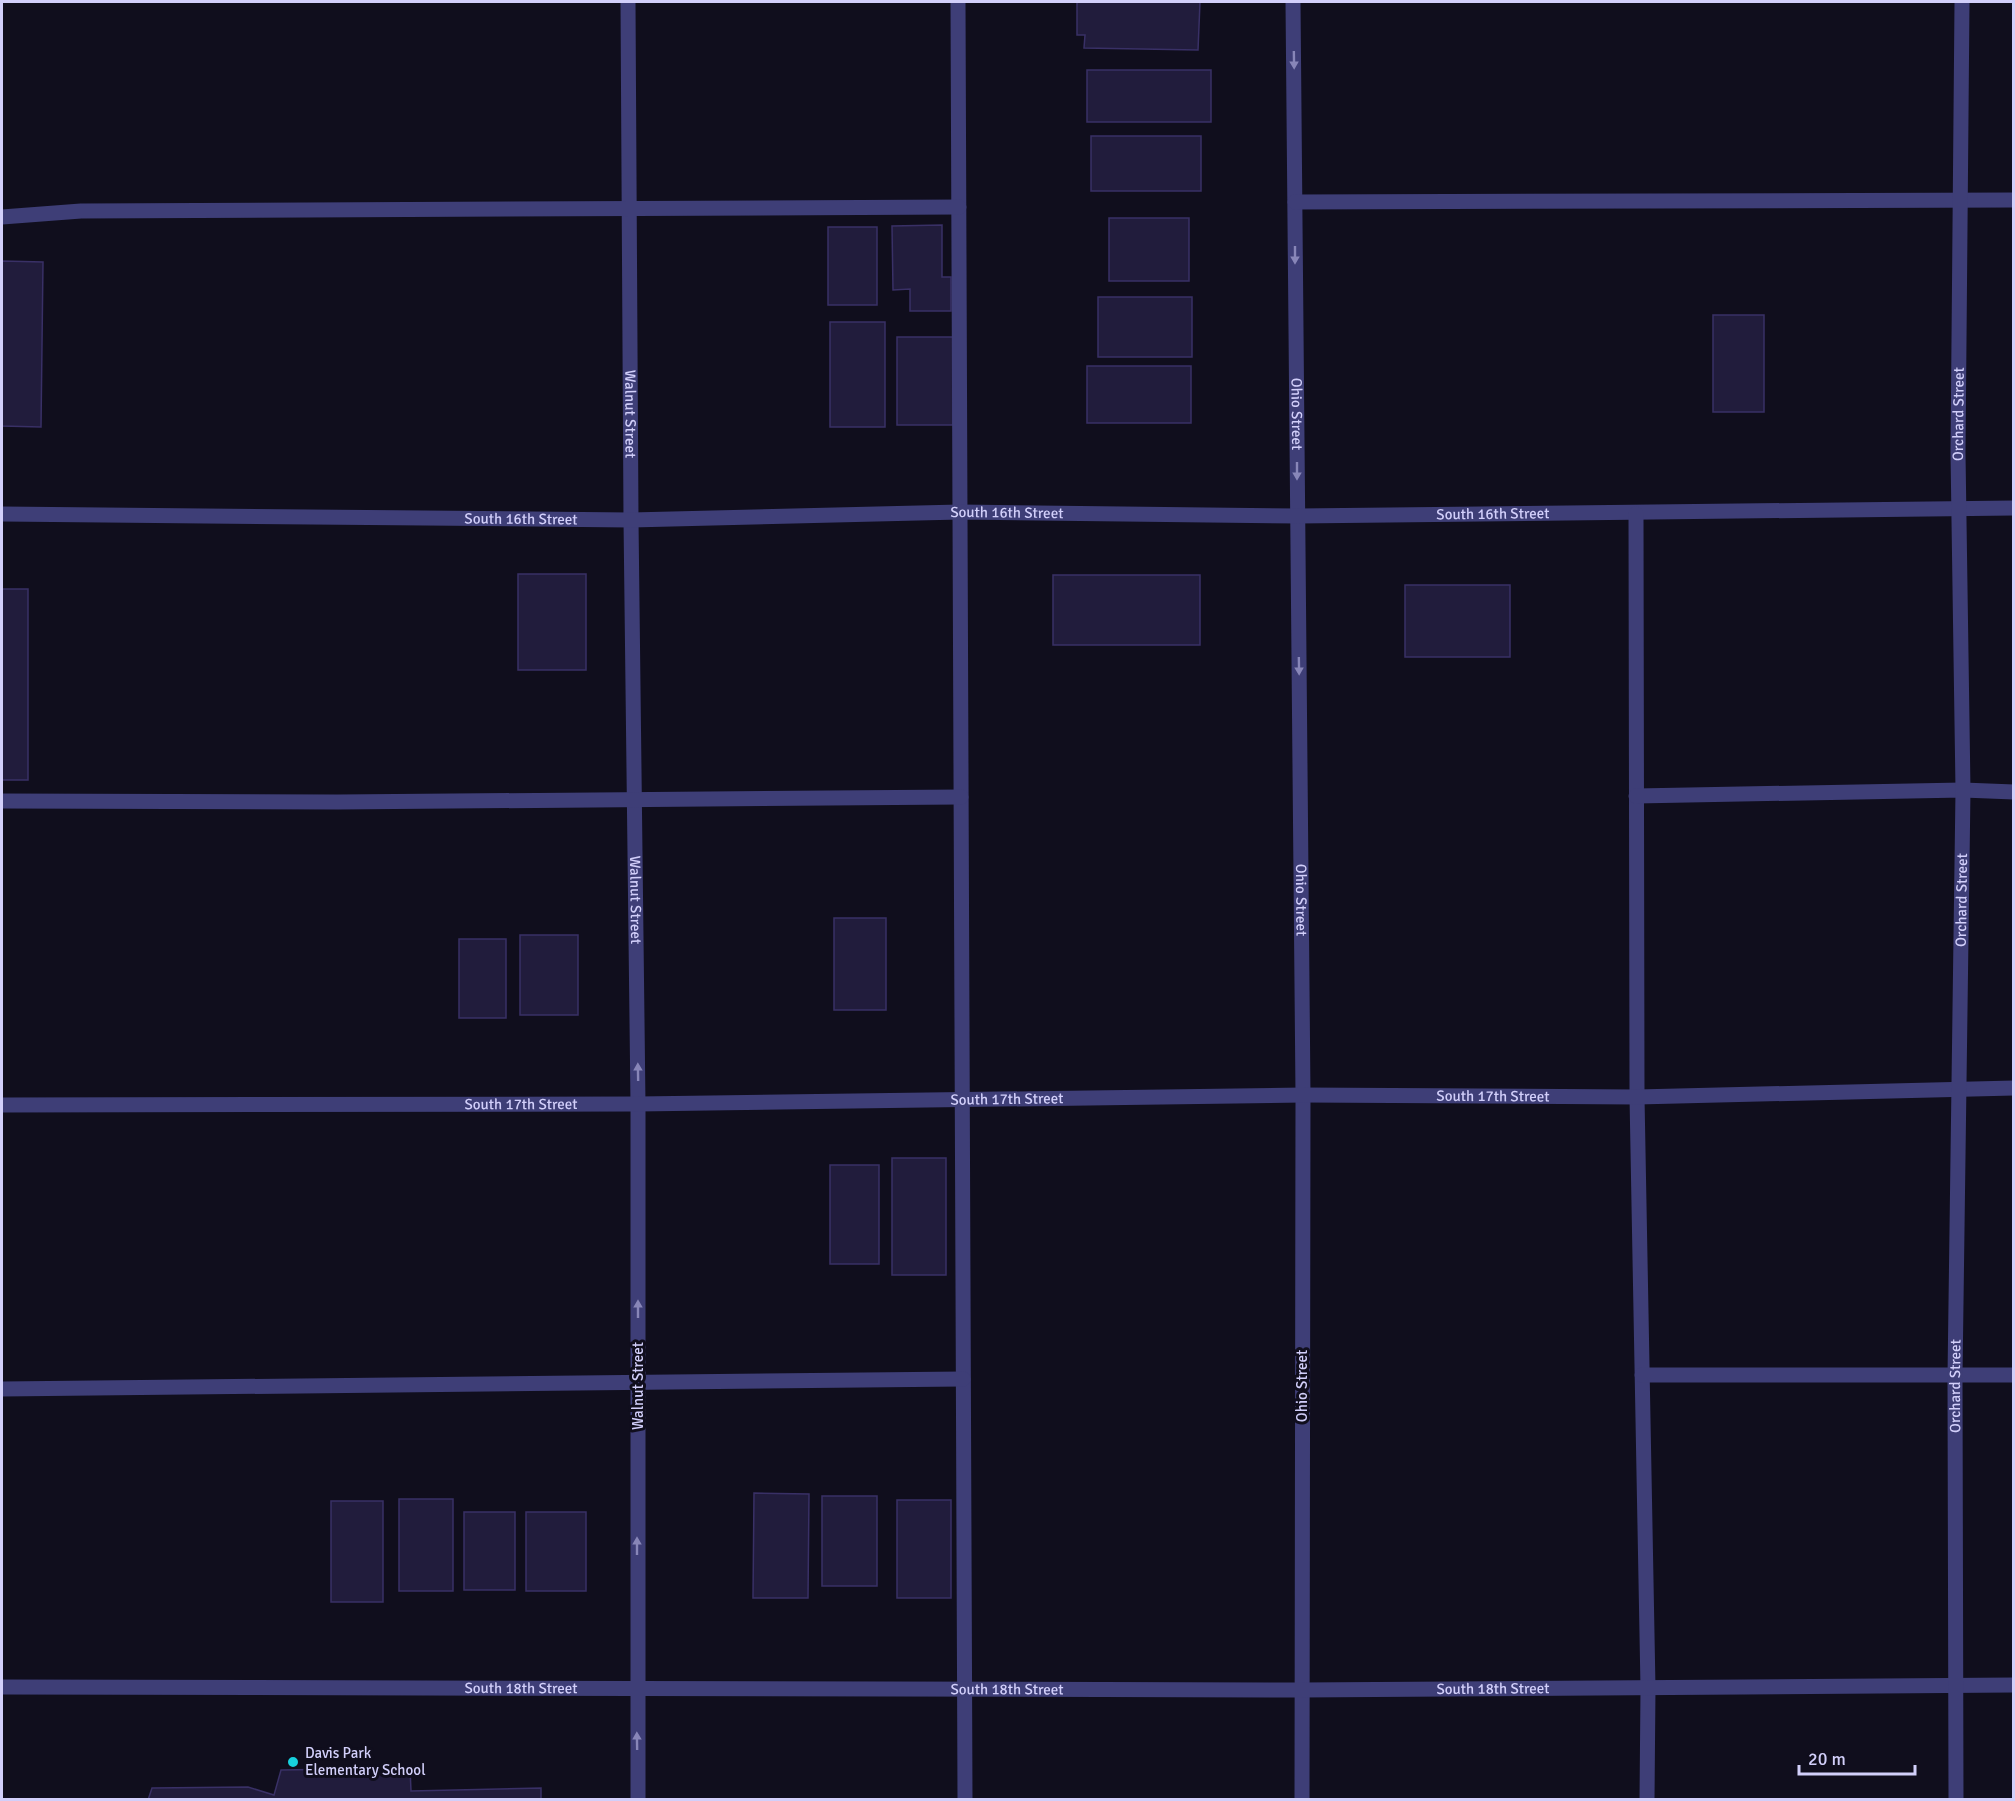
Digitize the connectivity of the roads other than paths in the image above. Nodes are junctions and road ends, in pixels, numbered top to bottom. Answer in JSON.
{"nodes":[{"id":1,"x":628,"y":2,"type":"edge"},
{"id":2,"x":958,"y":2,"type":"edge"},
{"id":3,"x":1293,"y":2,"type":"edge"},
{"id":4,"x":1962,"y":2,"type":"edge"},
{"id":5,"x":1962,"y":200,"type":"junction"},
{"id":6,"x":2013,"y":200,"type":"edge"},
{"id":7,"x":1295,"y":202,"type":"junction"},
{"id":8,"x":959,"y":207,"type":"junction"},
{"id":9,"x":629,"y":210,"type":"junction"},
{"id":10,"x":2,"y":217,"type":"edge"},
{"id":11,"x":1959,"y":508,"type":"junction"},
{"id":12,"x":2013,"y":508,"type":"edge"},
{"id":13,"x":960,"y":512,"type":"junction"},
{"id":14,"x":1636,"y":513,"type":"junction"},
{"id":15,"x":2,"y":514,"type":"edge"},
{"id":16,"x":1298,"y":516,"type":"junction"},
{"id":17,"x":630,"y":520,"type":"junction"},
{"id":18,"x":1963,"y":790,"type":"junction"},
{"id":19,"x":2013,"y":792,"type":"edge"},
{"id":20,"x":1636,"y":796,"type":"junction"},
{"id":21,"x":961,"y":797,"type":"junction"},
{"id":22,"x":634,"y":800,"type":"junction"},
{"id":23,"x":2,"y":801,"type":"edge"},
{"id":24,"x":2013,"y":1088,"type":"edge"},
{"id":25,"x":1959,"y":1089,"type":"junction"},
{"id":26,"x":1303,"y":1095,"type":"junction"},
{"id":27,"x":1637,"y":1097,"type":"junction"},
{"id":28,"x":962,"y":1100,"type":"junction"},
{"id":29,"x":638,"y":1104,"type":"junction"},
{"id":30,"x":2,"y":1105,"type":"edge"},
{"id":31,"x":1642,"y":1375,"type":"junction"},
{"id":32,"x":2013,"y":1375,"type":"edge"},
{"id":33,"x":1955,"y":1376,"type":"junction"},
{"id":34,"x":963,"y":1379,"type":"junction"},
{"id":35,"x":638,"y":1382,"type":"junction"},
{"id":36,"x":2,"y":1389,"type":"edge"},
{"id":37,"x":1956,"y":1686,"type":"junction"},
{"id":38,"x":2013,"y":1686,"type":"edge"},
{"id":39,"x":2,"y":1687,"type":"edge"},
{"id":40,"x":636,"y":1687,"type":"junction"},
{"id":41,"x":1648,"y":1688,"type":"junction"},
{"id":42,"x":964,"y":1689,"type":"junction"},
{"id":43,"x":1301,"y":1690,"type":"junction"},
{"id":44,"x":638,"y":1800,"type":"edge"},
{"id":45,"x":965,"y":1800,"type":"edge"},
{"id":46,"x":1302,"y":1800,"type":"edge"},
{"id":47,"x":1647,"y":1800,"type":"edge"},
{"id":48,"x":1956,"y":1800,"type":"edge"}],
"edges":[{"from":1,"to":9,"type":"street","name":"Walnut Street"},
{"from":2,"to":8,"type":"street"},
{"from":3,"to":7,"type":"street","name":"Ohio Street","one_way":true},
{"from":4,"to":5,"type":"street","name":"Orchard Street"},
{"from":5,"to":6,"type":"street"},
{"from":5,"to":7,"type":"street"},
{"from":5,"to":11,"type":"street","name":"Orchard Street"},
{"from":7,"to":16,"type":"street","name":"Ohio Street","one_way":true},
{"from":8,"to":9,"type":"street"},
{"from":8,"to":13,"type":"street"},
{"from":9,"to":10,"type":"street"},
{"from":9,"to":17,"type":"street","name":"Walnut Street"},
{"from":11,"to":12,"type":"street","name":"South 16th Street"},
{"from":11,"to":14,"type":"street","name":"South 16th Street"},
{"from":11,"to":18,"type":"street","name":"Orchard Street"},
{"from":13,"to":16,"type":"street","name":"South 16th Street"},
{"from":13,"to":17,"type":"street","name":"South 16th Street"},
{"from":13,"to":21,"type":"street"},
{"from":14,"to":16,"type":"street","name":"South 16th Street"},
{"from":14,"to":20,"type":"street"},
{"from":15,"to":17,"type":"street","name":"South 16th Street"},
{"from":16,"to":26,"type":"street","name":"Ohio Street","one_way":true},
{"from":17,"to":22,"type":"street","name":"Walnut Street"},
{"from":18,"to":19,"type":"street"},
{"from":18,"to":20,"type":"street"},
{"from":18,"to":25,"type":"street","name":"Orchard Street"},
{"from":20,"to":27,"type":"street"},
{"from":21,"to":22,"type":"street"},
{"from":21,"to":28,"type":"street"},
{"from":22,"to":23,"type":"street"},
{"from":29,"to":22,"type":"street","name":"Walnut Street","one_way":true},
{"from":24,"to":25,"type":"street","name":"South 17th Street"},
{"from":25,"to":27,"type":"street","name":"South 17th Street"},
{"from":25,"to":33,"type":"street","name":"Orchard Street"},
{"from":26,"to":27,"type":"street","name":"South 17th Street"},
{"from":26,"to":28,"type":"street","name":"South 17th Street"},
{"from":26,"to":43,"type":"street","name":"Ohio Street"},
{"from":27,"to":31,"type":"street"},
{"from":28,"to":29,"type":"street","name":"South 17th Street"},
{"from":28,"to":34,"type":"street"},
{"from":29,"to":30,"type":"street","name":"South 17th Street"},
{"from":35,"to":29,"type":"street","name":"Walnut Street","one_way":true},
{"from":31,"to":33,"type":"street"},
{"from":31,"to":41,"type":"street"},
{"from":32,"to":33,"type":"street"},
{"from":33,"to":37,"type":"street","name":"Orchard Street"},
{"from":34,"to":35,"type":"street"},
{"from":34,"to":42,"type":"street"},
{"from":35,"to":36,"type":"street"},
{"from":40,"to":35,"type":"street","name":"Walnut Street","one_way":true},
{"from":37,"to":38,"type":"street","name":"South 18th Street"},
{"from":37,"to":41,"type":"street","name":"South 18th Street"},
{"from":37,"to":48,"type":"street","name":"Orchard Street"},
{"from":39,"to":40,"type":"street","name":"South 18th Street"},
{"from":40,"to":42,"type":"street","name":"South 18th Street"},
{"from":44,"to":40,"type":"street","name":"Walnut Street","one_way":true},
{"from":41,"to":43,"type":"street","name":"South 18th Street"},
{"from":41,"to":47,"type":"street"},
{"from":42,"to":43,"type":"street","name":"South 18th Street"},
{"from":42,"to":45,"type":"street"},
{"from":43,"to":46,"type":"street","name":"Ohio Street"}]}
